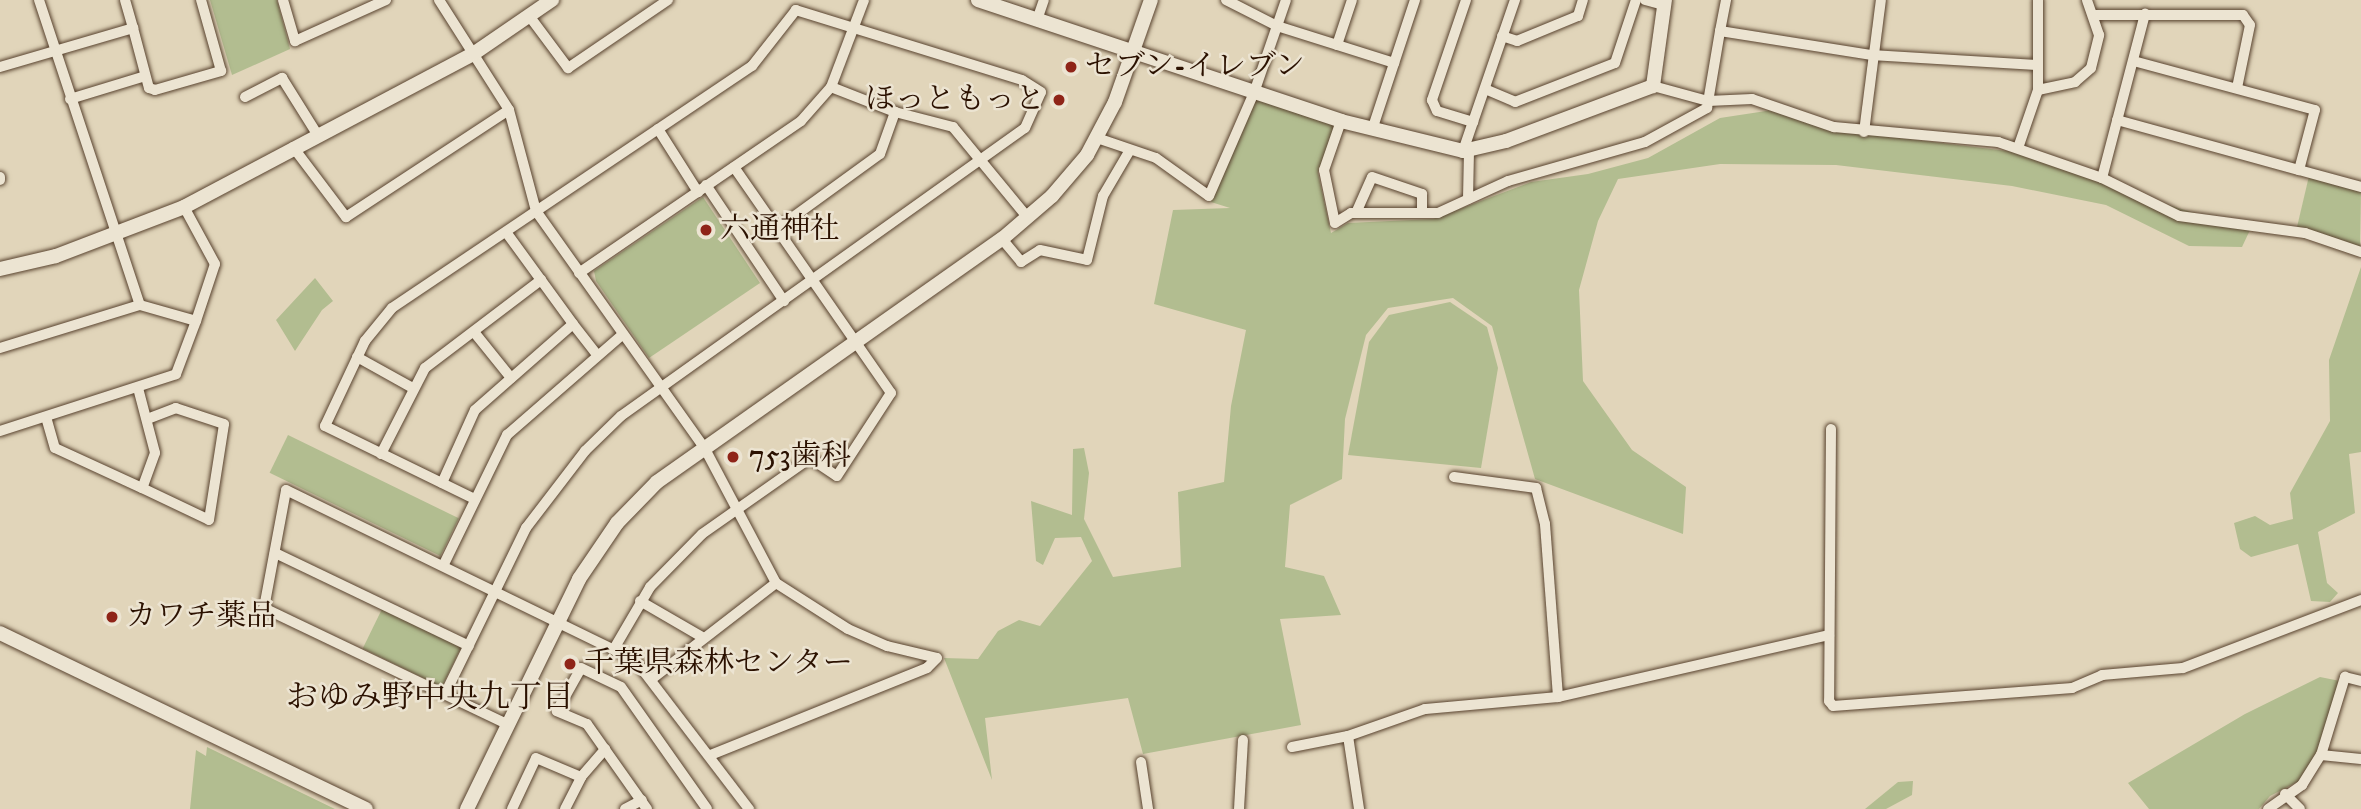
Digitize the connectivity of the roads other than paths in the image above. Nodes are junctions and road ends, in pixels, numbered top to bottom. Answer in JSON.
{"nodes":[{"id":1,"x":39,"y":0,"type":"edge"},
{"id":2,"x":125,"y":0,"type":"edge"},
{"id":3,"x":201,"y":0,"type":"edge"},
{"id":4,"x":283,"y":0,"type":"edge"},
{"id":5,"x":386,"y":0,"type":"edge"},
{"id":6,"x":439,"y":0,"type":"edge"},
{"id":7,"x":552,"y":0,"type":"edge"},
{"id":8,"x":668,"y":0,"type":"edge"},
{"id":9,"x":864,"y":0,"type":"edge"},
{"id":10,"x":978,"y":0,"type":"edge"},
{"id":11,"x":1044,"y":0,"type":"edge"},
{"id":12,"x":1151,"y":0,"type":"edge"},
{"id":13,"x":1226,"y":0,"type":"edge"},
{"id":14,"x":1286,"y":0,"type":"edge"},
{"id":15,"x":1352,"y":0,"type":"edge"},
{"id":16,"x":1415,"y":0,"type":"edge"},
{"id":17,"x":1466,"y":0,"type":"edge"},
{"id":18,"x":1515,"y":0,"type":"edge"},
{"id":19,"x":1583,"y":0,"type":"edge"},
{"id":20,"x":1636,"y":0,"type":"edge"},
{"id":21,"x":1646,"y":0,"type":"edge"},
{"id":22,"x":1726,"y":0,"type":"edge"},
{"id":23,"x":1881,"y":0,"type":"edge"},
{"id":24,"x":2038,"y":0,"type":"edge"},
{"id":25,"x":2087,"y":0,"type":"edge"},
{"id":26,"x":1664,"y":2,"type":"edge"},
{"id":27,"x":2095,"y":15,"type":"junction"},
{"id":28,"x":2145,"y":15,"type":"junction"},
{"id":29,"x":530,"y":17,"type":"junction"},
{"id":30,"x":1037,"y":20,"type":"junction"},
{"id":31,"x":1278,"y":26,"type":"junction"},
{"id":32,"x":132,"y":28,"type":"junction"},
{"id":33,"x":855,"y":30,"type":"junction"},
{"id":34,"x":1720,"y":31,"type":"junction"},
{"id":35,"x":1503,"y":36,"type":"junction"},
{"id":36,"x":1337,"y":45,"type":"junction"},
{"id":37,"x":54,"y":51,"type":"junction"},
{"id":38,"x":1133,"y":52,"type":"junction"},
{"id":39,"x":473,"y":54,"type":"junction"},
{"id":40,"x":1872,"y":55,"type":"junction"},
{"id":41,"x":2134,"y":61,"type":"junction"},
{"id":42,"x":1394,"y":63,"type":"junction"},
{"id":43,"x":2036,"y":65,"type":"junction"},
{"id":44,"x":0,"y":67,"type":"edge"},
{"id":45,"x":145,"y":76,"type":"junction"},
{"id":46,"x":1654,"y":86,"type":"junction"},
{"id":47,"x":831,"y":87,"type":"junction"},
{"id":48,"x":2237,"y":88,"type":"junction"},
{"id":49,"x":1485,"y":89,"type":"junction"},
{"id":50,"x":1255,"y":90,"type":"junction"},
{"id":51,"x":2038,"y":90,"type":"junction"},
{"id":52,"x":246,"y":97,"type":"dead end"},
{"id":53,"x":70,"y":99,"type":"junction"},
{"id":54,"x":1708,"y":101,"type":"junction"},
{"id":55,"x":509,"y":110,"type":"junction"},
{"id":56,"x":895,"y":112,"type":"junction"},
{"id":57,"x":2117,"y":120,"type":"junction"},
{"id":58,"x":1341,"y":121,"type":"junction"},
{"id":59,"x":1473,"y":122,"type":"junction"},
{"id":60,"x":658,"y":129,"type":"junction"},
{"id":61,"x":1372,"y":130,"type":"junction"},
{"id":62,"x":1864,"y":132,"type":"junction"},
{"id":63,"x":317,"y":134,"type":"junction"},
{"id":64,"x":1097,"y":138,"type":"junction"},
{"id":65,"x":293,"y":147,"type":"junction"},
{"id":66,"x":2018,"y":148,"type":"junction"},
{"id":67,"x":1130,"y":150,"type":"junction"},
{"id":68,"x":1466,"y":151,"type":"junction"},
{"id":69,"x":980,"y":159,"type":"junction"},
{"id":70,"x":734,"y":167,"type":"junction"},
{"id":71,"x":2299,"y":170,"type":"junction"},
{"id":72,"x":2102,"y":178,"type":"junction"},
{"id":73,"x":2361,"y":187,"type":"edge"},
{"id":74,"x":702,"y":189,"type":"junction"},
{"id":75,"x":1468,"y":199,"type":"junction"},
{"id":76,"x":184,"y":207,"type":"junction"},
{"id":77,"x":536,"y":211,"type":"junction"},
{"id":78,"x":1422,"y":212,"type":"junction"},
{"id":79,"x":1356,"y":213,"type":"junction"},
{"id":80,"x":1028,"y":218,"type":"junction"},
{"id":81,"x":778,"y":228,"type":"junction"},
{"id":82,"x":506,"y":232,"type":"junction"},
{"id":83,"x":119,"y":233,"type":"junction"},
{"id":84,"x":1002,"y":239,"type":"junction"},
{"id":85,"x":2361,"y":252,"type":"edge"},
{"id":86,"x":0,"y":269,"type":"edge"},
{"id":87,"x":579,"y":274,"type":"junction"},
{"id":88,"x":541,"y":280,"type":"junction"},
{"id":89,"x":813,"y":280,"type":"junction"},
{"id":90,"x":785,"y":301,"type":"junction"},
{"id":91,"x":139,"y":305,"type":"junction"},
{"id":92,"x":196,"y":321,"type":"junction"},
{"id":93,"x":573,"y":324,"type":"junction"},
{"id":94,"x":474,"y":332,"type":"junction"},
{"id":95,"x":622,"y":335,"type":"junction"},
{"id":96,"x":855,"y":342,"type":"junction"},
{"id":97,"x":0,"y":348,"type":"edge"},
{"id":98,"x":597,"y":355,"type":"junction"},
{"id":99,"x":357,"y":357,"type":"junction"},
{"id":100,"x":511,"y":378,"type":"junction"},
{"id":101,"x":138,"y":388,"type":"junction"},
{"id":102,"x":412,"y":388,"type":"junction"},
{"id":103,"x":662,"y":389,"type":"junction"},
{"id":104,"x":46,"y":417,"type":"junction"},
{"id":105,"x":148,"y":419,"type":"junction"},
{"id":106,"x":1831,"y":429,"type":"dead end"},
{"id":107,"x":0,"y":431,"type":"edge"},
{"id":108,"x":704,"y":447,"type":"junction"},
{"id":109,"x":381,"y":454,"type":"junction"},
{"id":110,"x":1454,"y":477,"type":"dead end"},
{"id":111,"x":442,"y":483,"type":"junction"},
{"id":112,"x":142,"y":488,"type":"junction"},
{"id":113,"x":475,"y":499,"type":"junction"},
{"id":114,"x":735,"y":511,"type":"junction"},
{"id":115,"x":275,"y":553,"type":"junction"},
{"id":116,"x":444,"y":564,"type":"junction"},
{"id":117,"x":776,"y":583,"type":"junction"},
{"id":118,"x":497,"y":590,"type":"junction"},
{"id":119,"x":2361,"y":600,"type":"edge"},
{"id":120,"x":640,"y":601,"type":"junction"},
{"id":121,"x":558,"y":620,"type":"junction"},
{"id":122,"x":0,"y":633,"type":"edge"},
{"id":123,"x":1829,"y":635,"type":"junction"},
{"id":124,"x":702,"y":637,"type":"junction"},
{"id":125,"x":469,"y":646,"type":"junction"},
{"id":126,"x":615,"y":647,"type":"junction"},
{"id":127,"x":653,"y":678,"type":"junction"},
{"id":128,"x":2361,"y":681,"type":"edge"},
{"id":129,"x":446,"y":694,"type":"junction"},
{"id":130,"x":1558,"y":697,"type":"junction"},
{"id":131,"x":507,"y":724,"type":"junction"},
{"id":132,"x":1348,"y":736,"type":"junction"},
{"id":133,"x":1243,"y":740,"type":"dead end"},
{"id":134,"x":1292,"y":747,"type":"dead end"},
{"id":135,"x":606,"y":749,"type":"junction"},
{"id":136,"x":711,"y":755,"type":"junction"},
{"id":137,"x":2321,"y":755,"type":"junction"},
{"id":138,"x":2361,"y":759,"type":"edge"},
{"id":139,"x":1141,"y":762,"type":"dead end"},
{"id":140,"x":581,"y":777,"type":"junction"},
{"id":141,"x":2285,"y":794,"type":"junction"},
{"id":142,"x":644,"y":805,"type":"edge"},
{"id":143,"x":366,"y":809,"type":"edge"},
{"id":144,"x":467,"y":809,"type":"edge"},
{"id":145,"x":512,"y":809,"type":"edge"},
{"id":146,"x":565,"y":809,"type":"edge"},
{"id":147,"x":625,"y":809,"type":"edge"},
{"id":148,"x":707,"y":809,"type":"edge"},
{"id":149,"x":749,"y":809,"type":"edge"},
{"id":150,"x":1148,"y":809,"type":"edge"},
{"id":151,"x":1239,"y":809,"type":"edge"},
{"id":152,"x":1359,"y":809,"type":"edge"},
{"id":153,"x":2268,"y":809,"type":"edge"},
{"id":154,"x":2300,"y":809,"type":"edge"}],
"edges":[{"from":1,"to":37,"type":"street"},
{"from":2,"to":32,"type":"street"},
{"from":3,"to":45,"type":"street"},
{"from":4,"to":5,"type":"street"},
{"from":6,"to":39,"type":"street"},
{"from":7,"to":29,"type":"street"},
{"from":8,"to":29,"type":"street"},
{"from":9,"to":33,"type":"street"},
{"from":10,"to":30,"type":"street"},
{"from":11,"to":30,"type":"street"},
{"from":12,"to":38,"type":"street"},
{"from":13,"to":31,"type":"street"},
{"from":14,"to":31,"type":"street"},
{"from":15,"to":36,"type":"street"},
{"from":16,"to":42,"type":"street"},
{"from":17,"to":59,"type":"street"},
{"from":18,"to":35,"type":"street"},
{"from":19,"to":35,"type":"street"},
{"from":20,"to":49,"type":"street"},
{"from":21,"to":26,"type":"street"},
{"from":22,"to":34,"type":"street"},
{"from":23,"to":40,"type":"street"},
{"from":24,"to":43,"type":"street"},
{"from":25,"to":27,"type":"street"},
{"from":26,"to":46,"type":"street"},
{"from":27,"to":28,"type":"street"},
{"from":27,"to":51,"type":"street"},
{"from":28,"to":41,"type":"street"},
{"from":28,"to":48,"type":"street"},
{"from":29,"to":39,"type":"street"},
{"from":30,"to":38,"type":"street"},
{"from":31,"to":36,"type":"street"},
{"from":31,"to":50,"type":"street"},
{"from":32,"to":37,"type":"street"},
{"from":32,"to":45,"type":"street"},
{"from":33,"to":47,"type":"street"},
{"from":33,"to":60,"type":"street"},
{"from":33,"to":69,"type":"street"},
{"from":34,"to":40,"type":"street"},
{"from":34,"to":54,"type":"street"},
{"from":35,"to":49,"type":"street"},
{"from":36,"to":42,"type":"street"},
{"from":37,"to":44,"type":"street"},
{"from":37,"to":53,"type":"street"},
{"from":38,"to":50,"type":"street"},
{"from":38,"to":64,"type":"street"},
{"from":39,"to":55,"type":"street"},
{"from":39,"to":63,"type":"street"},
{"from":40,"to":43,"type":"street"},
{"from":40,"to":62,"type":"street"},
{"from":41,"to":48,"type":"street"},
{"from":41,"to":57,"type":"street"},
{"from":42,"to":61,"type":"street"},
{"from":43,"to":51,"type":"street"},
{"from":45,"to":53,"type":"street"},
{"from":46,"to":54,"type":"street"},
{"from":46,"to":68,"type":"street"},
{"from":47,"to":56,"type":"street"},
{"from":47,"to":70,"type":"street"},
{"from":48,"to":71,"type":"street"},
{"from":49,"to":59,"type":"street"},
{"from":50,"to":58,"type":"street"},
{"from":50,"to":67,"type":"street"},
{"from":51,"to":66,"type":"street"},
{"from":52,"to":63,"type":"street"},
{"from":53,"to":83,"type":"street"},
{"from":54,"to":62,"type":"street"},
{"from":54,"to":75,"type":"street"},
{"from":55,"to":65,"type":"street"},
{"from":55,"to":77,"type":"street"},
{"from":56,"to":69,"type":"street"},
{"from":56,"to":81,"type":"street"},
{"from":57,"to":71,"type":"street"},
{"from":57,"to":72,"type":"street"},
{"from":58,"to":61,"type":"street"},
{"from":58,"to":79,"type":"street"},
{"from":59,"to":68,"type":"street"},
{"from":60,"to":74,"type":"street"},
{"from":60,"to":77,"type":"street"},
{"from":61,"to":68,"type":"street"},
{"from":62,"to":66,"type":"street"},
{"from":63,"to":65,"type":"street"},
{"from":64,"to":67,"type":"street"},
{"from":64,"to":80,"type":"street"},
{"from":65,"to":76,"type":"street"},
{"from":66,"to":72,"type":"street"},
{"from":67,"to":84,"type":"street"},
{"from":68,"to":75,"type":"street"},
{"from":69,"to":80,"type":"street"},
{"from":69,"to":89,"type":"street"},
{"from":70,"to":74,"type":"street"},
{"from":70,"to":81,"type":"street"},
{"from":71,"to":73,"type":"street"},
{"from":72,"to":85,"type":"street"},
{"from":74,"to":87,"type":"street"},
{"from":74,"to":90,"type":"street"},
{"from":75,"to":78,"type":"street"},
{"from":76,"to":83,"type":"street"},
{"from":76,"to":92,"type":"street"},
{"from":77,"to":82,"type":"street"},
{"from":77,"to":87,"type":"street"},
{"from":78,"to":79,"type":"street"},
{"from":78,"to":79,"type":"street"},
{"from":80,"to":84,"type":"street"},
{"from":81,"to":89,"type":"street"},
{"from":82,"to":88,"type":"street"},
{"from":82,"to":99,"type":"street"},
{"from":83,"to":86,"type":"street"},
{"from":83,"to":91,"type":"street"},
{"from":84,"to":96,"type":"street"},
{"from":87,"to":95,"type":"street"},
{"from":88,"to":93,"type":"street"},
{"from":88,"to":94,"type":"street"},
{"from":89,"to":90,"type":"street"},
{"from":89,"to":96,"type":"street"},
{"from":90,"to":103,"type":"street"},
{"from":91,"to":92,"type":"street"},
{"from":91,"to":97,"type":"street"},
{"from":92,"to":101,"type":"street"},
{"from":93,"to":98,"type":"street"},
{"from":93,"to":100,"type":"street"},
{"from":94,"to":100,"type":"street"},
{"from":94,"to":102,"type":"street"},
{"from":95,"to":98,"type":"street"},
{"from":95,"to":103,"type":"street"},
{"from":96,"to":108,"type":"street"},
{"from":96,"to":114,"type":"street"},
{"from":98,"to":113,"type":"street"},
{"from":99,"to":102,"type":"street"},
{"from":99,"to":109,"type":"street"},
{"from":100,"to":111,"type":"street"},
{"from":101,"to":104,"type":"street"},
{"from":101,"to":105,"type":"street"},
{"from":102,"to":109,"type":"street"},
{"from":103,"to":108,"type":"street"},
{"from":103,"to":118,"type":"street"},
{"from":104,"to":107,"type":"street"},
{"from":104,"to":112,"type":"street"},
{"from":105,"to":112,"type":"street"},
{"from":105,"to":112,"type":"street"},
{"from":106,"to":123,"type":"street"},
{"from":108,"to":114,"type":"street"},
{"from":108,"to":121,"type":"street"},
{"from":109,"to":111,"type":"street"},
{"from":110,"to":130,"type":"street"},
{"from":111,"to":113,"type":"street"},
{"from":113,"to":116,"type":"street"},
{"from":114,"to":117,"type":"street"},
{"from":114,"to":120,"type":"street"},
{"from":115,"to":116,"type":"street"},
{"from":115,"to":125,"type":"street"},
{"from":115,"to":129,"type":"street"},
{"from":116,"to":118,"type":"street"},
{"from":117,"to":124,"type":"street"},
{"from":117,"to":136,"type":"street"},
{"from":118,"to":121,"type":"street"},
{"from":118,"to":125,"type":"street"},
{"from":119,"to":123,"type":"street"},
{"from":120,"to":124,"type":"street"},
{"from":120,"to":126,"type":"street"},
{"from":121,"to":126,"type":"street"},
{"from":121,"to":131,"type":"street"},
{"from":122,"to":143,"type":"street"},
{"from":123,"to":130,"type":"street"},
{"from":124,"to":127,"type":"street"},
{"from":125,"to":129,"type":"street"},
{"from":126,"to":127,"type":"street"},
{"from":127,"to":136,"type":"street"},
{"from":128,"to":137,"type":"street"},
{"from":129,"to":131,"type":"street"},
{"from":130,"to":132,"type":"street"},
{"from":131,"to":144,"type":"street"},
{"from":132,"to":134,"type":"street"},
{"from":132,"to":152,"type":"street"},
{"from":133,"to":151,"type":"street"},
{"from":135,"to":140,"type":"street"},
{"from":135,"to":142,"type":"street"},
{"from":135,"to":148,"type":"street"},
{"from":136,"to":149,"type":"street"},
{"from":137,"to":138,"type":"street"},
{"from":137,"to":141,"type":"street"},
{"from":139,"to":150,"type":"street"},
{"from":140,"to":145,"type":"street"},
{"from":140,"to":146,"type":"street"},
{"from":141,"to":153,"type":"street"},
{"from":141,"to":154,"type":"street"},
{"from":142,"to":147,"type":"street"}]}
